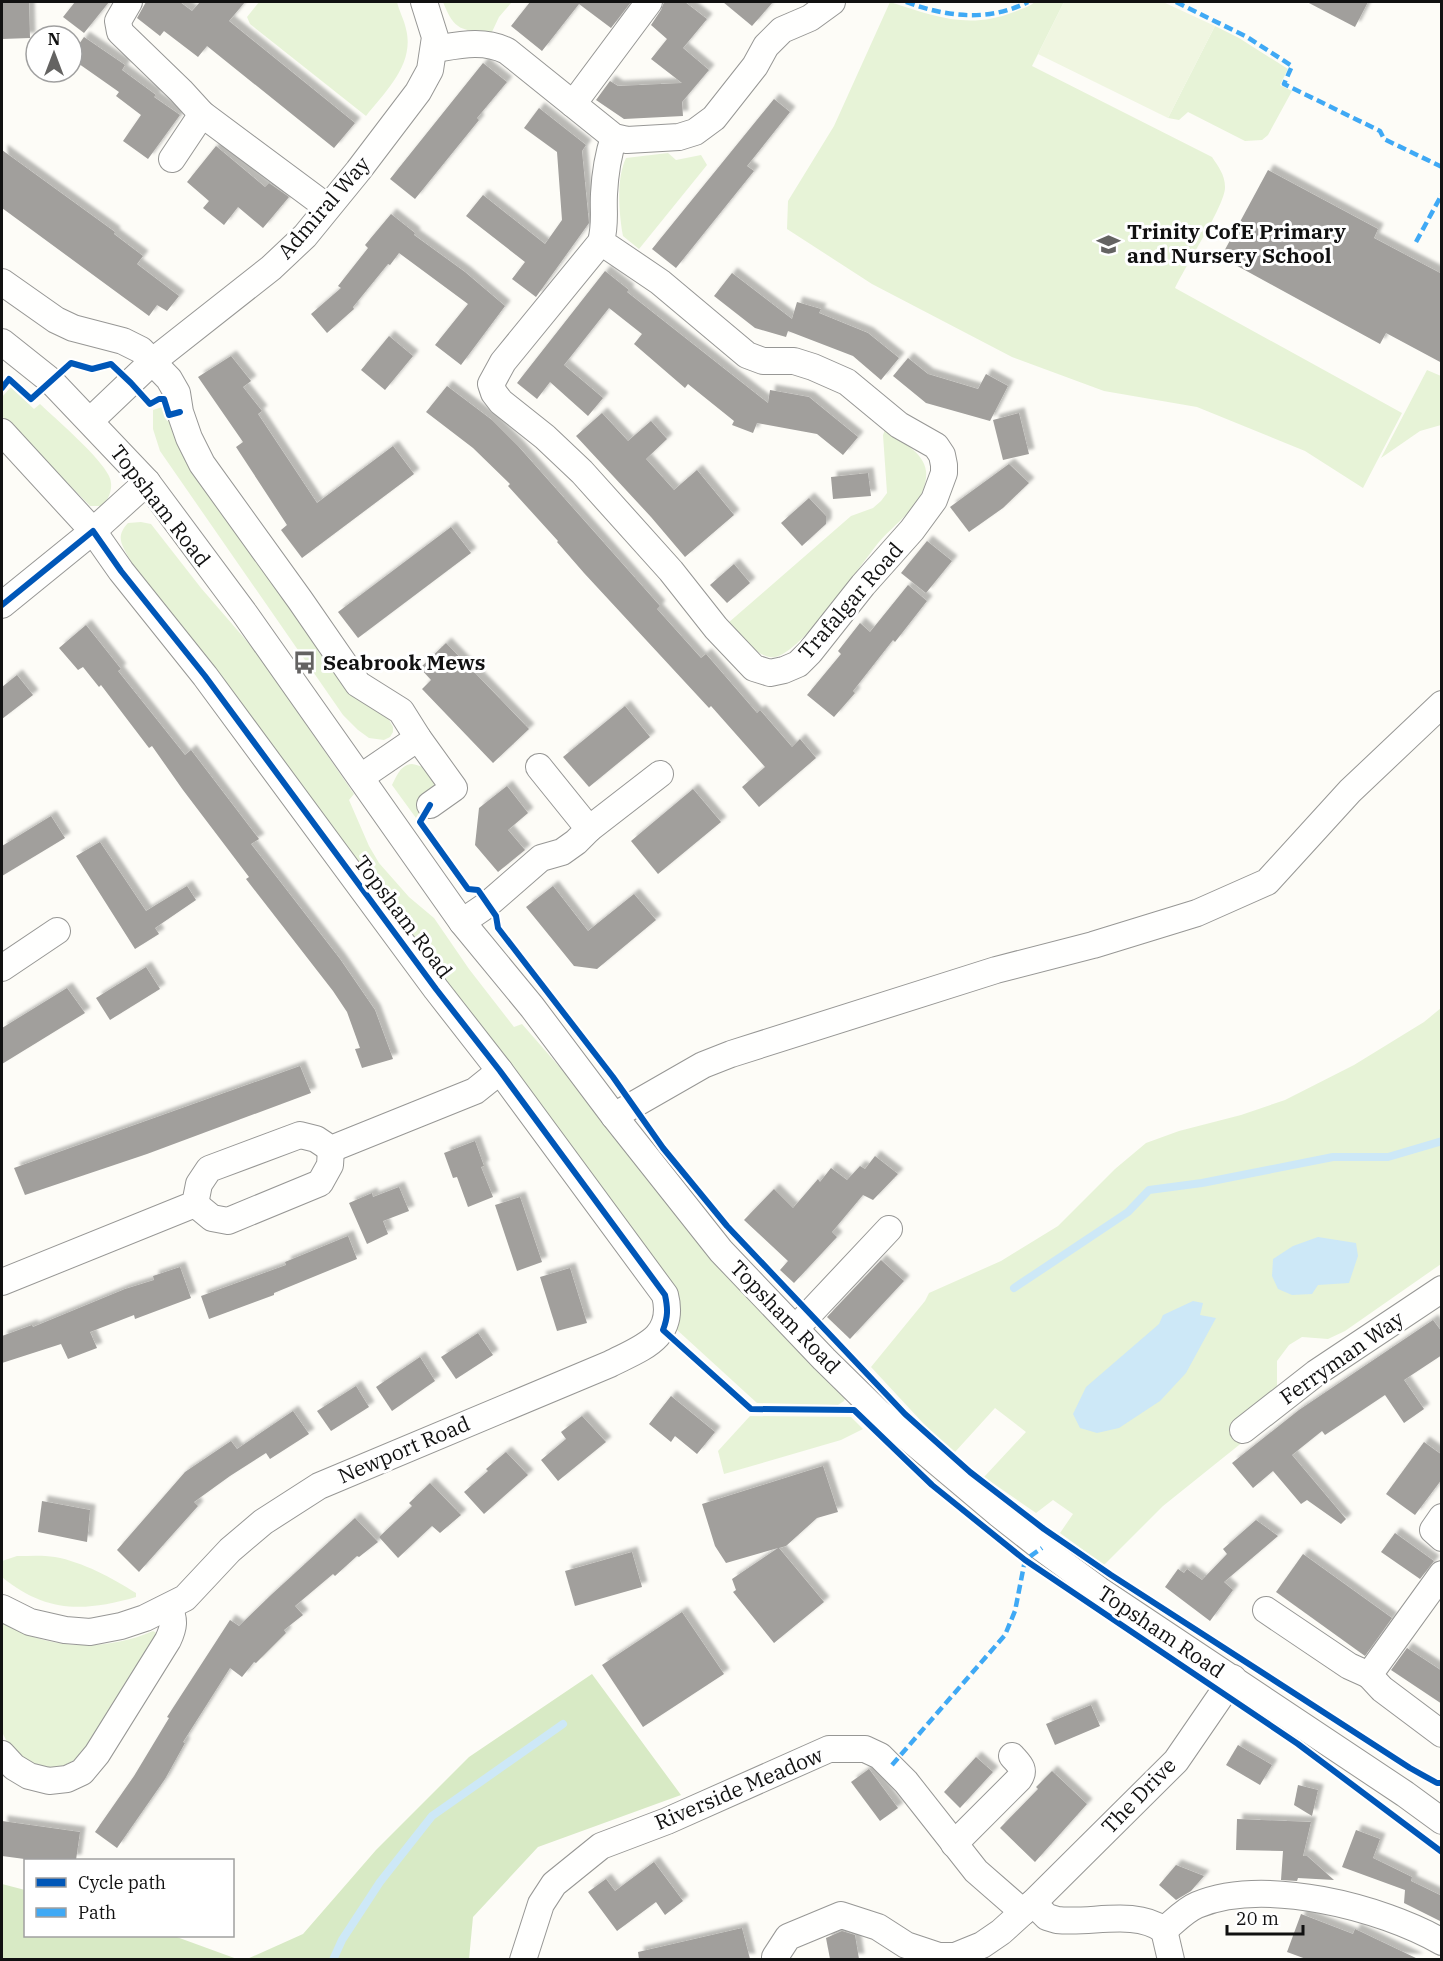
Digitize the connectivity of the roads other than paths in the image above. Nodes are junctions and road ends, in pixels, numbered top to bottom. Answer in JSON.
{"nodes":[{"id":1,"x":129,"y":2,"type":"edge"},
{"id":2,"x":424,"y":2,"type":"edge"},
{"id":3,"x":649,"y":2,"type":"edge"},
{"id":4,"x":832,"y":2,"type":"edge"},
{"id":5,"x":435,"y":49,"type":"junction"},
{"id":6,"x":573,"y":104,"type":"junction"},
{"id":7,"x":202,"y":114,"type":"junction"},
{"id":8,"x":614,"y":136,"type":"junction"},
{"id":9,"x":172,"y":159,"type":"dead end"},
{"id":10,"x":327,"y":207,"type":"junction"},
{"id":11,"x":602,"y":242,"type":"junction"},
{"id":12,"x":2,"y":282,"type":"edge"},
{"id":13,"x":2,"y":342,"type":"edge"},
{"id":14,"x":153,"y":361,"type":"junction"},
{"id":15,"x":90,"y":422,"type":"junction"},
{"id":16,"x":2,"y":432,"type":"edge"},
{"id":17,"x":147,"y":482,"type":"junction"},
{"id":18,"x":93,"y":531,"type":"junction"},
{"id":19,"x":2,"y":605,"type":"edge"},
{"id":20,"x":1442,"y":704,"type":"edge"},
{"id":21,"x":418,"y":738,"type":"junction"},
{"id":22,"x":538,"y":767,"type":"dead end"},
{"id":23,"x":660,"y":774,"type":"dead end"},
{"id":24,"x":361,"y":777,"type":"junction"},
{"id":25,"x":430,"y":805,"type":"dead end"},
{"id":26,"x":589,"y":829,"type":"junction"},
{"id":27,"x":462,"y":922,"type":"junction"},
{"id":28,"x":57,"y":931,"type":"dead end"},
{"id":29,"x":2,"y":968,"type":"edge"},
{"id":30,"x":500,"y":1071,"type":"junction"},
{"id":31,"x":614,"y":1116,"type":"junction"},
{"id":32,"x":331,"y":1149,"type":"junction"},
{"id":33,"x":195,"y":1204,"type":"junction"},
{"id":34,"x":889,"y":1229,"type":"dead end"},
{"id":35,"x":2,"y":1282,"type":"edge"},
{"id":36,"x":1442,"y":1289,"type":"edge"},
{"id":37,"x":796,"y":1329,"type":"junction"},
{"id":38,"x":663,"y":1330,"type":"joint"},
{"id":39,"x":1244,"y":1430,"type":"dead end"},
{"id":40,"x":1442,"y":1517,"type":"edge"},
{"id":41,"x":1442,"y":1538,"type":"edge"},
{"id":42,"x":1442,"y":1574,"type":"edge"},
{"id":43,"x":169,"y":1607,"type":"junction"},
{"id":44,"x":2,"y":1608,"type":"edge"},
{"id":45,"x":1266,"y":1610,"type":"dead end"},
{"id":46,"x":1369,"y":1675,"type":"junction"},
{"id":47,"x":1233,"y":1678,"type":"junction"},
{"id":48,"x":1442,"y":1734,"type":"edge"},
{"id":49,"x":2,"y":1754,"type":"edge"},
{"id":50,"x":1012,"y":1756,"type":"dead end"},
{"id":51,"x":1442,"y":1821,"type":"edge"},
{"id":52,"x":954,"y":1844,"type":"junction"},
{"id":53,"x":1028,"y":1907,"type":"junction"},
{"id":54,"x":1164,"y":1930,"type":"junction"},
{"id":55,"x":1442,"y":1942,"type":"edge"},
{"id":56,"x":775,"y":1957,"type":"dead end"},
{"id":57,"x":955,"y":1958,"type":"edge"},
{"id":58,"x":523,"y":1959,"type":"edge"},
{"id":59,"x":1171,"y":1959,"type":"edge"}],
"edges":[{"from":1,"to":7,"type":"street"},
{"from":2,"to":5,"type":"street","name":"Admiral Way"},
{"from":3,"to":6,"type":"street"},
{"from":4,"to":8,"type":"street"},
{"from":5,"to":6,"type":"street"},
{"from":5,"to":10,"type":"street","name":"Admiral Way"},
{"from":6,"to":8,"type":"street"},
{"from":7,"to":9,"type":"street"},
{"from":7,"to":10,"type":"street"},
{"from":8,"to":11,"type":"street"},
{"from":10,"to":14,"type":"street","name":"Admiral Way"},
{"from":11,"to":11,"type":"street","name":"Trafalgar Road"},
{"from":12,"to":14,"type":"street"},
{"from":13,"to":15,"type":"street","name":"Topsham Road"},
{"from":14,"to":15,"type":"street","name":"Admiral Way"},
{"from":14,"to":21,"type":"street"},
{"from":15,"to":17,"type":"street","name":"Topsham Road"},
{"from":16,"to":18,"type":"street","name":"Topsham Road"},
{"from":17,"to":18,"type":"street"},
{"from":17,"to":24,"type":"street","name":"Topsham Road"},
{"from":18,"to":19,"type":"street"},
{"from":18,"to":30,"type":"street","name":"Topsham Road"},
{"from":20,"to":31,"type":"street"},
{"from":21,"to":24,"type":"street"},
{"from":21,"to":25,"type":"street"},
{"from":22,"to":26,"type":"street"},
{"from":23,"to":26,"type":"street"},
{"from":24,"to":27,"type":"street","name":"Topsham Road"},
{"from":26,"to":27,"type":"street"},
{"from":27,"to":31,"type":"street","name":"Topsham Road"},
{"from":28,"to":29,"type":"street"},
{"from":30,"to":32,"type":"street"},
{"from":30,"to":38,"type":"street","name":"Topsham Road"},
{"from":31,"to":37,"type":"street","name":"Topsham Road"},
{"from":32,"to":33,"type":"street"},
{"from":32,"to":33,"type":"street"},
{"from":33,"to":35,"type":"street"},
{"from":34,"to":37,"type":"street"},
{"from":36,"to":39,"type":"street","name":"Ferryman Way"},
{"from":37,"to":47,"type":"street","name":"Topsham Road"},
{"from":38,"to":43,"type":"street","name":"Newport Road"},
{"from":40,"to":41,"type":"street"},
{"from":42,"to":46,"type":"street"},
{"from":43,"to":44,"type":"street","name":"Newport Road"},
{"from":43,"to":49,"type":"street"},
{"from":45,"to":46,"type":"street"},
{"from":46,"to":48,"type":"street"},
{"from":47,"to":51,"type":"street","name":"Topsham Road"},
{"from":47,"to":53,"type":"street","name":"The Drive"},
{"from":50,"to":52,"type":"street"},
{"from":52,"to":53,"type":"street","name":"Riverside Meadow"},
{"from":52,"to":58,"type":"street","name":"Riverside Meadow"},
{"from":53,"to":54,"type":"street","name":"Riverside Meadow"},
{"from":53,"to":57,"type":"street","name":"The Drive"},
{"from":54,"to":55,"type":"street"},
{"from":54,"to":59,"type":"street"},
{"from":56,"to":57,"type":"street"}]}
